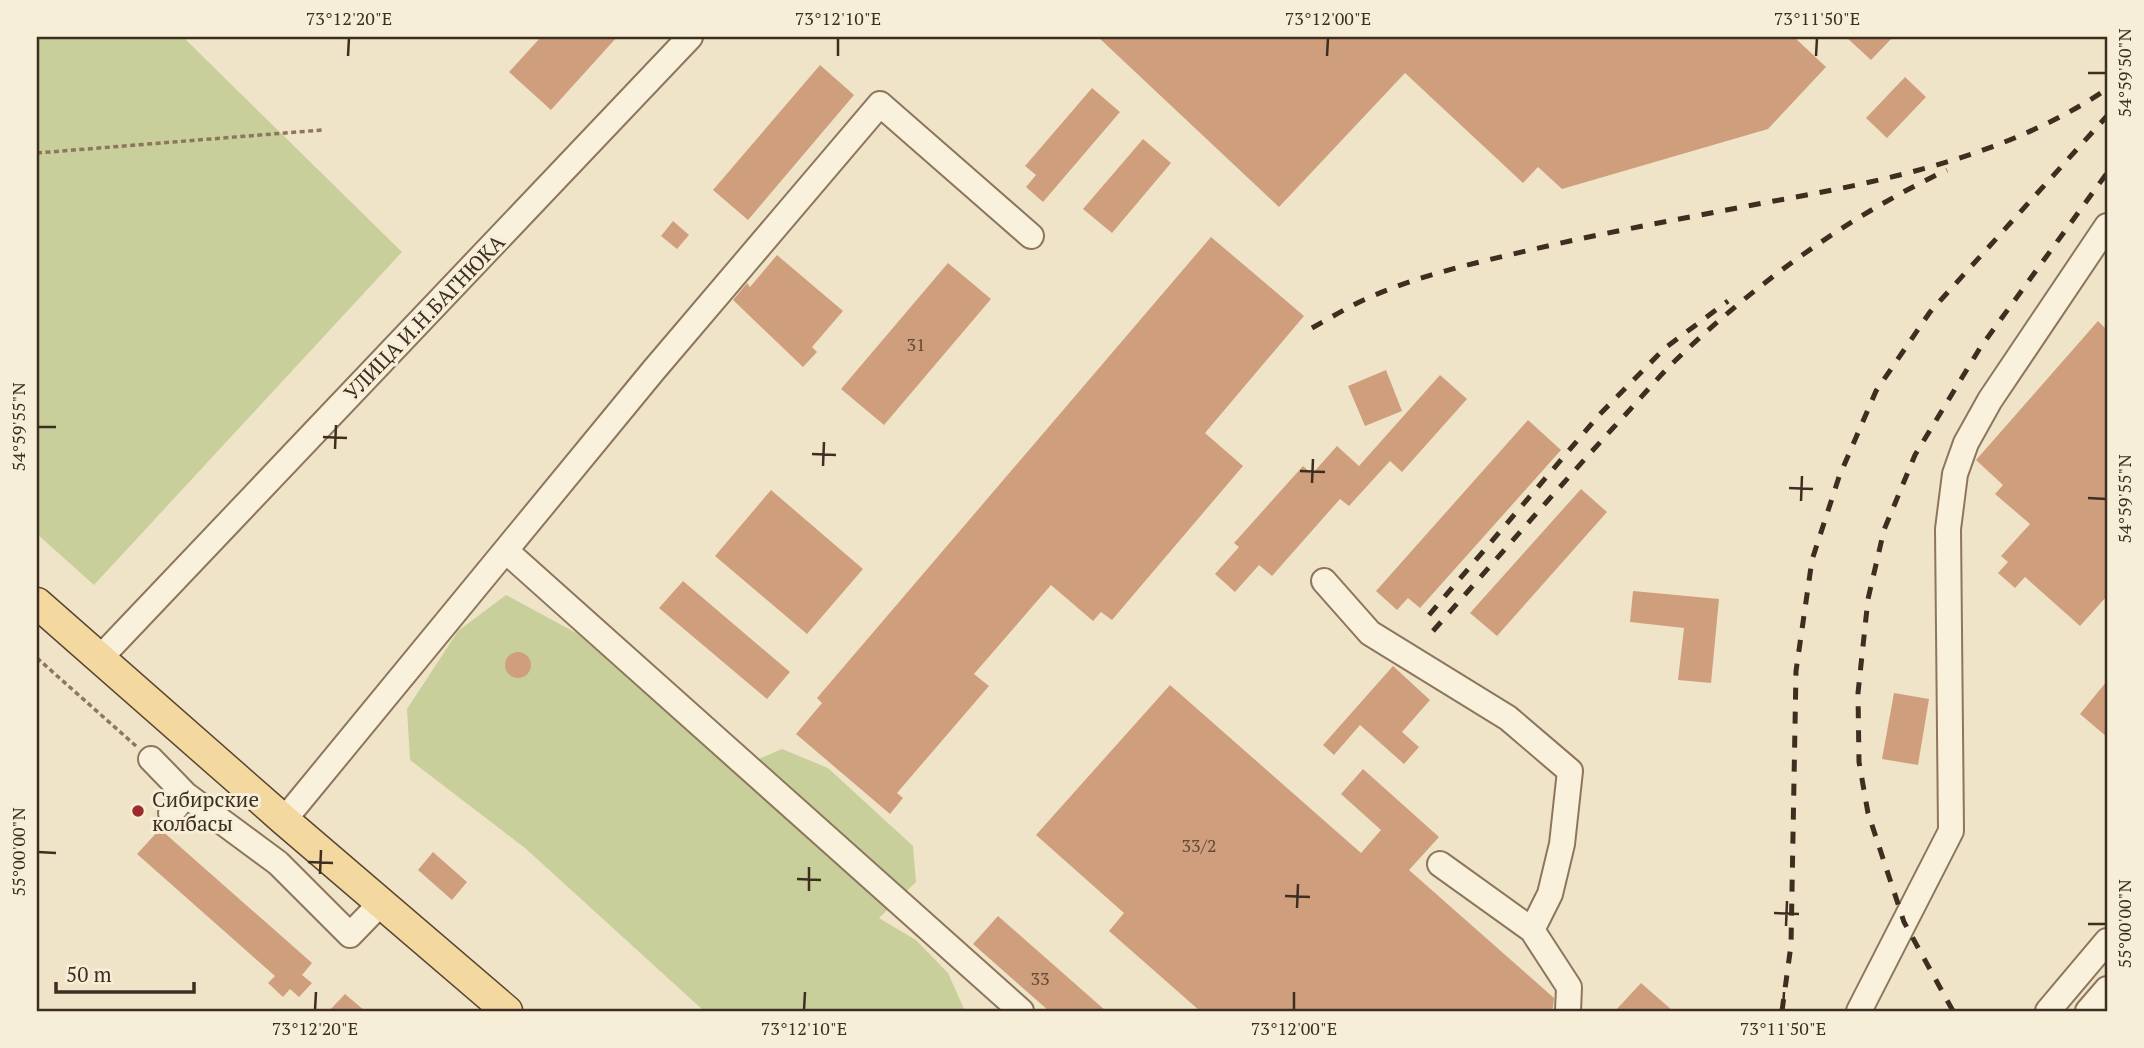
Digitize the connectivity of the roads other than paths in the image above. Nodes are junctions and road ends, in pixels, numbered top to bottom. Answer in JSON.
{"nodes":[{"id":1,"x":690,"y":37,"type":"edge"},
{"id":2,"x":2107,"y":226,"type":"edge"},
{"id":3,"x":1031,"y":236,"type":"dead end"},
{"id":4,"x":506,"y":551,"type":"junction"},
{"id":5,"x":1324,"y":581,"type":"dead end"},
{"id":6,"x":37,"y":603,"type":"edge"},
{"id":7,"x":100,"y":657,"type":"junction"},
{"id":8,"x":151,"y":759,"type":"road end"},
{"id":9,"x":284,"y":820,"type":"junction"},
{"id":10,"x":1440,"y":863,"type":"dead end"},
{"id":11,"x":382,"y":902,"type":"junction"},
{"id":12,"x":1532,"y":930,"type":"junction"},
{"id":13,"x":2107,"y":941,"type":"edge"},
{"id":14,"x":2107,"y":989,"type":"edge"},
{"id":15,"x":507,"y":1011,"type":"edge"},
{"id":16,"x":1021,"y":1011,"type":"edge"},
{"id":17,"x":1569,"y":1011,"type":"edge"},
{"id":18,"x":1859,"y":1011,"type":"edge"},
{"id":19,"x":2048,"y":1011,"type":"edge"},
{"id":20,"x":2088,"y":1011,"type":"edge"}],
"edges":[{"from":1,"to":7,"type":"street","name":"УЛИЦА И.Н.БАГНЮКА"},
{"from":2,"to":18,"type":"street"},
{"from":3,"to":4,"type":"street"},
{"from":4,"to":9,"type":"street"},
{"from":4,"to":16,"type":"street"},
{"from":5,"to":12,"type":"street"},
{"from":6,"to":7,"type":"main road"},
{"from":7,"to":9,"type":"main road"},
{"from":8,"to":11,"type":"street"},
{"from":9,"to":11,"type":"main road"},
{"from":10,"to":12,"type":"street"},
{"from":11,"to":15,"type":"main road"},
{"from":12,"to":17,"type":"street"},
{"from":13,"to":19,"type":"street"},
{"from":14,"to":20,"type":"street"}]}
